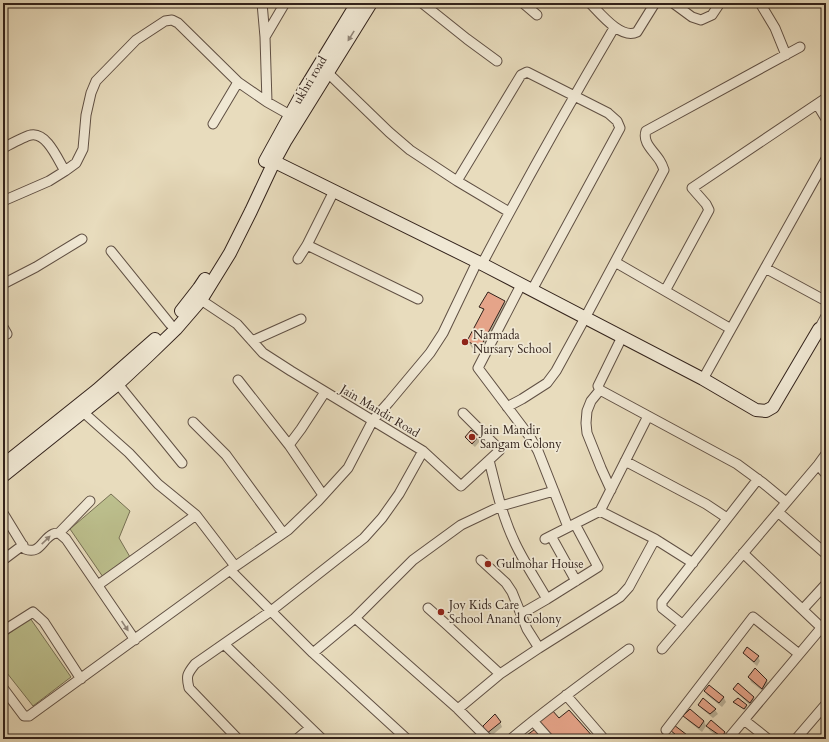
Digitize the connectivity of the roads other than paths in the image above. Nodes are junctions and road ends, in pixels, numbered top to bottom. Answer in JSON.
{"nodes":[{"id":1,"x":262,"y":3,"type":"edge"},
{"id":2,"x":285,"y":3,"type":"edge"},
{"id":3,"x":356,"y":3,"type":"edge"},
{"id":4,"x":371,"y":3,"type":"edge"},
{"id":5,"x":422,"y":3,"type":"edge"},
{"id":6,"x":523,"y":3,"type":"edge"},
{"id":7,"x":590,"y":3,"type":"edge"},
{"id":8,"x":655,"y":3,"type":"edge"},
{"id":9,"x":673,"y":3,"type":"edge"},
{"id":10,"x":720,"y":3,"type":"edge"},
{"id":11,"x":760,"y":3,"type":"edge"},
{"id":12,"x":537,"y":15,"type":"dead end"},
{"id":13,"x":614,"y":28,"type":"junction"},
{"id":14,"x":265,"y":37,"type":"junction"},
{"id":15,"x":800,"y":47,"type":"dead end"},
{"id":16,"x":786,"y":55,"type":"junction"},
{"id":17,"x":497,"y":61,"type":"dead end"},
{"id":18,"x":328,"y":73,"type":"junction"},
{"id":19,"x":238,"y":82,"type":"junction"},
{"id":20,"x":574,"y":96,"type":"junction"},
{"id":21,"x":826,"y":98,"type":"edge"},
{"id":22,"x":266,"y":102,"type":"junction"},
{"id":23,"x":817,"y":104,"type":"junction"},
{"id":24,"x":290,"y":115,"type":"junction"},
{"id":25,"x":826,"y":119,"type":"edge"},
{"id":26,"x":213,"y":124,"type":"dead end"},
{"id":27,"x":3,"y":148,"type":"edge"},
{"id":28,"x":826,"y":159,"type":"edge"},
{"id":29,"x":270,"y":160,"type":"junction"},
{"id":30,"x":65,"y":171,"type":"junction"},
{"id":31,"x":457,"y":181,"type":"junction"},
{"id":32,"x":334,"y":191,"type":"junction"},
{"id":33,"x":3,"y":200,"type":"edge"},
{"id":34,"x":509,"y":212,"type":"junction"},
{"id":35,"x":82,"y":239,"type":"dead end"},
{"id":36,"x":307,"y":245,"type":"junction"},
{"id":37,"x":110,"y":250,"type":"dead end"},
{"id":38,"x":298,"y":259,"type":"dead end"},
{"id":39,"x":615,"y":262,"type":"junction"},
{"id":40,"x":480,"y":263,"type":"junction"},
{"id":41,"x":765,"y":268,"type":"junction"},
{"id":42,"x":3,"y":284,"type":"edge"},
{"id":43,"x":526,"y":287,"type":"junction"},
{"id":44,"x":665,"y":291,"type":"junction"},
{"id":45,"x":418,"y":299,"type":"dead end"},
{"id":46,"x":201,"y":300,"type":"junction"},
{"id":47,"x":826,"y":301,"type":"edge"},
{"id":48,"x":826,"y":316,"type":"edge"},
{"id":49,"x":585,"y":318,"type":"junction"},
{"id":50,"x":301,"y":319,"type":"dead end"},
{"id":51,"x":170,"y":324,"type":"junction"},
{"id":52,"x":731,"y":329,"type":"junction"},
{"id":53,"x":822,"y":330,"type":"edge"},
{"id":54,"x":622,"y":337,"type":"junction"},
{"id":55,"x":252,"y":341,"type":"junction"},
{"id":56,"x":703,"y":379,"type":"junction"},
{"id":57,"x":238,"y":380,"type":"dead end"},
{"id":58,"x":118,"y":384,"type":"junction"},
{"id":59,"x":600,"y":390,"type":"junction"},
{"id":60,"x":325,"y":392,"type":"junction"},
{"id":61,"x":507,"y":407,"type":"junction"},
{"id":62,"x":83,"y":412,"type":"junction"},
{"id":63,"x":464,"y":413,"type":"dead end"},
{"id":64,"x":648,"y":416,"type":"junction"},
{"id":65,"x":373,"y":420,"type":"junction"},
{"id":66,"x":193,"y":422,"type":"dead end"},
{"id":67,"x":289,"y":445,"type":"junction"},
{"id":68,"x":423,"y":452,"type":"junction"},
{"id":69,"x":826,"y":454,"type":"edge"},
{"id":70,"x":489,"y":460,"type":"junction"},
{"id":71,"x":625,"y":461,"type":"junction"},
{"id":72,"x":182,"y":463,"type":"dead end"},
{"id":73,"x":3,"y":465,"type":"edge"},
{"id":74,"x":818,"y":465,"type":"junction"},
{"id":75,"x":826,"y":474,"type":"edge"},
{"id":76,"x":3,"y":476,"type":"edge"},
{"id":77,"x":758,"y":479,"type":"junction"},
{"id":78,"x":611,"y":490,"type":"junction"},
{"id":79,"x":554,"y":491,"type":"junction"},
{"id":80,"x":323,"y":495,"type":"junction"},
{"id":81,"x":90,"y":500,"type":"dead end"},
{"id":82,"x":786,"y":502,"type":"junction"},
{"id":83,"x":501,"y":506,"type":"junction"},
{"id":84,"x":600,"y":511,"type":"junction"},
{"id":85,"x":778,"y":512,"type":"junction"},
{"id":86,"x":3,"y":513,"type":"edge"},
{"id":87,"x":196,"y":515,"type":"junction"},
{"id":88,"x":727,"y":518,"type":"junction"},
{"id":89,"x":571,"y":526,"type":"junction"},
{"id":90,"x":59,"y":533,"type":"junction"},
{"id":91,"x":283,"y":533,"type":"junction"},
{"id":92,"x":654,"y":539,"type":"junction"},
{"id":93,"x":23,"y":545,"type":"junction"},
{"id":94,"x":743,"y":553,"type":"junction"},
{"id":95,"x":826,"y":554,"type":"edge"},
{"id":96,"x":3,"y":560,"type":"edge"},
{"id":97,"x":481,"y":560,"type":"dead end"},
{"id":98,"x":693,"y":562,"type":"junction"},
{"id":99,"x":233,"y":568,"type":"junction"},
{"id":100,"x":576,"y":581,"type":"junction"},
{"id":101,"x":826,"y":584,"type":"edge"},
{"id":102,"x":98,"y":585,"type":"junction"},
{"id":103,"x":547,"y":599,"type":"junction"},
{"id":104,"x":428,"y":608,"type":"dead end"},
{"id":105,"x":803,"y":609,"type":"junction"},
{"id":106,"x":271,"y":611,"type":"junction"},
{"id":107,"x":521,"y":614,"type":"junction"},
{"id":108,"x":355,"y":618,"type":"junction"},
{"id":109,"x":682,"y":624,"type":"junction"},
{"id":110,"x":824,"y":629,"type":"edge"},
{"id":111,"x":3,"y":631,"type":"edge"},
{"id":112,"x":135,"y":640,"type":"junction"},
{"id":113,"x":224,"y":644,"type":"junction"},
{"id":114,"x":538,"y":648,"type":"junction"},
{"id":115,"x":629,"y":649,"type":"dead end"},
{"id":116,"x":662,"y":649,"type":"dead end"},
{"id":117,"x":313,"y":653,"type":"junction"},
{"id":118,"x":799,"y":654,"type":"junction"},
{"id":119,"x":500,"y":674,"type":"junction"},
{"id":120,"x":81,"y":679,"type":"junction"},
{"id":121,"x":3,"y":688,"type":"edge"},
{"id":122,"x":566,"y":695,"type":"junction"},
{"id":123,"x":826,"y":704,"type":"edge"},
{"id":124,"x":458,"y":709,"type":"junction"},
{"id":125,"x":744,"y":720,"type":"junction"},
{"id":126,"x":533,"y":721,"type":"junction"},
{"id":127,"x":310,"y":728,"type":"junction"},
{"id":128,"x":666,"y":730,"type":"dead end"},
{"id":129,"x":238,"y":739,"type":"edge"},
{"id":130,"x":297,"y":739,"type":"edge"},
{"id":131,"x":322,"y":739,"type":"edge"},
{"id":132,"x":407,"y":739,"type":"edge"},
{"id":133,"x":488,"y":739,"type":"edge"},
{"id":134,"x":511,"y":739,"type":"edge"},
{"id":135,"x":549,"y":739,"type":"edge"},
{"id":136,"x":604,"y":739,"type":"edge"},
{"id":137,"x":728,"y":739,"type":"edge"},
{"id":138,"x":768,"y":739,"type":"edge"},
{"id":139,"x":796,"y":739,"type":"edge"}],
"edges":[{"from":1,"to":14,"type":"street"},
{"from":2,"to":14,"type":"street"},
{"from":3,"to":24,"type":"street","name":"ukhri road"},
{"from":4,"to":18,"type":"street","one_way":true},
{"from":5,"to":17,"type":"street"},
{"from":6,"to":12,"type":"street"},
{"from":7,"to":13,"type":"street"},
{"from":8,"to":13,"type":"street"},
{"from":9,"to":10,"type":"street"},
{"from":11,"to":16,"type":"street"},
{"from":13,"to":20,"type":"street"},
{"from":14,"to":22,"type":"street"},
{"from":15,"to":16,"type":"street"},
{"from":16,"to":39,"type":"street"},
{"from":18,"to":29,"type":"street"},
{"from":18,"to":31,"type":"street"},
{"from":19,"to":22,"type":"street"},
{"from":19,"to":26,"type":"street"},
{"from":19,"to":30,"type":"street"},
{"from":20,"to":31,"type":"street"},
{"from":20,"to":34,"type":"street"},
{"from":20,"to":43,"type":"street"},
{"from":21,"to":23,"type":"street"},
{"from":22,"to":24,"type":"street"},
{"from":23,"to":25,"type":"street"},
{"from":23,"to":44,"type":"street"},
{"from":24,"to":29,"type":"street","name":"ukhri road"},
{"from":27,"to":30,"type":"street"},
{"from":28,"to":41,"type":"street"},
{"from":29,"to":32,"type":"street"},
{"from":29,"to":46,"type":"street"},
{"from":29,"to":51,"type":"street"},
{"from":30,"to":33,"type":"street"},
{"from":31,"to":34,"type":"street"},
{"from":32,"to":36,"type":"street"},
{"from":32,"to":40,"type":"street"},
{"from":34,"to":40,"type":"street"},
{"from":35,"to":42,"type":"street"},
{"from":36,"to":38,"type":"street"},
{"from":36,"to":45,"type":"street"},
{"from":37,"to":51,"type":"street"},
{"from":39,"to":44,"type":"street"},
{"from":39,"to":49,"type":"street"},
{"from":40,"to":43,"type":"street"},
{"from":40,"to":65,"type":"street"},
{"from":41,"to":47,"type":"street"},
{"from":41,"to":52,"type":"street"},
{"from":43,"to":49,"type":"street"},
{"from":43,"to":61,"type":"street"},
{"from":44,"to":52,"type":"street"},
{"from":46,"to":55,"type":"street","name":"Jain Mandir Road"},
{"from":46,"to":58,"type":"street"},
{"from":48,"to":53,"type":"street"},
{"from":49,"to":54,"type":"street"},
{"from":49,"to":61,"type":"street"},
{"from":50,"to":55,"type":"street"},
{"from":51,"to":73,"type":"street"},
{"from":52,"to":56,"type":"street"},
{"from":53,"to":56,"type":"street"},
{"from":54,"to":56,"type":"street"},
{"from":54,"to":59,"type":"street"},
{"from":55,"to":60,"type":"street","name":"Jain Mandir Road"},
{"from":57,"to":67,"type":"street"},
{"from":58,"to":62,"type":"street"},
{"from":58,"to":72,"type":"street"},
{"from":59,"to":64,"type":"street"},
{"from":59,"to":78,"type":"street"},
{"from":60,"to":65,"type":"street","name":"Jain Mandir Road"},
{"from":60,"to":67,"type":"street"},
{"from":61,"to":79,"type":"street"},
{"from":62,"to":76,"type":"street"},
{"from":62,"to":87,"type":"street"},
{"from":63,"to":70,"type":"street","name":"Jain Mandir Road"},
{"from":64,"to":71,"type":"street"},
{"from":64,"to":77,"type":"street"},
{"from":65,"to":68,"type":"street","name":"Jain Mandir Road"},
{"from":65,"to":80,"type":"street"},
{"from":66,"to":91,"type":"street"},
{"from":67,"to":80,"type":"street"},
{"from":68,"to":70,"type":"street","name":"Jain Mandir Road"},
{"from":68,"to":106,"type":"street"},
{"from":69,"to":74,"type":"street"},
{"from":70,"to":83,"type":"street"},
{"from":71,"to":78,"type":"street"},
{"from":71,"to":88,"type":"street"},
{"from":74,"to":75,"type":"street"},
{"from":74,"to":82,"type":"street"},
{"from":77,"to":82,"type":"street"},
{"from":77,"to":88,"type":"street"},
{"from":78,"to":84,"type":"street"},
{"from":79,"to":83,"type":"street"},
{"from":79,"to":89,"type":"street"},
{"from":80,"to":91,"type":"street"},
{"from":81,"to":90,"type":"street"},
{"from":82,"to":85,"type":"street"},
{"from":83,"to":103,"type":"street"},
{"from":83,"to":108,"type":"street"},
{"from":84,"to":89,"type":"street"},
{"from":84,"to":92,"type":"street"},
{"from":85,"to":94,"type":"street"},
{"from":85,"to":95,"type":"street"},
{"from":86,"to":93,"type":"street"},
{"from":87,"to":99,"type":"street"},
{"from":87,"to":102,"type":"street"},
{"from":88,"to":98,"type":"street"},
{"from":89,"to":100,"type":"street"},
{"from":89,"to":100,"type":"street"},
{"from":93,"to":90,"type":"street","one_way":true},
{"from":90,"to":102,"type":"street"},
{"from":91,"to":99,"type":"street"},
{"from":92,"to":98,"type":"street"},
{"from":92,"to":114,"type":"street"},
{"from":93,"to":96,"type":"street"},
{"from":94,"to":105,"type":"street"},
{"from":94,"to":109,"type":"street"},
{"from":97,"to":107,"type":"street"},
{"from":98,"to":109,"type":"street"},
{"from":99,"to":106,"type":"street"},
{"from":99,"to":112,"type":"street"},
{"from":100,"to":103,"type":"street"},
{"from":101,"to":105,"type":"street"},
{"from":102,"to":112,"type":"street","one_way":true},
{"from":103,"to":107,"type":"street"},
{"from":104,"to":119,"type":"street"},
{"from":105,"to":110,"type":"street"},
{"from":106,"to":113,"type":"street"},
{"from":106,"to":117,"type":"street"},
{"from":107,"to":114,"type":"street"},
{"from":108,"to":117,"type":"street"},
{"from":108,"to":124,"type":"street"},
{"from":109,"to":116,"type":"street"},
{"from":110,"to":118,"type":"street"},
{"from":111,"to":120,"type":"street"},
{"from":112,"to":120,"type":"street"},
{"from":113,"to":127,"type":"street"},
{"from":113,"to":129,"type":"street"},
{"from":114,"to":119,"type":"street"},
{"from":115,"to":122,"type":"street"},
{"from":117,"to":132,"type":"street"},
{"from":118,"to":125,"type":"street"},
{"from":118,"to":128,"type":"street"},
{"from":119,"to":124,"type":"street"},
{"from":120,"to":121,"type":"street"},
{"from":122,"to":126,"type":"street"},
{"from":122,"to":136,"type":"street"},
{"from":123,"to":139,"type":"street"},
{"from":124,"to":133,"type":"street"},
{"from":125,"to":137,"type":"street"},
{"from":125,"to":138,"type":"street"},
{"from":126,"to":134,"type":"street"},
{"from":126,"to":135,"type":"street"},
{"from":127,"to":130,"type":"street"},
{"from":127,"to":131,"type":"street"}]}
